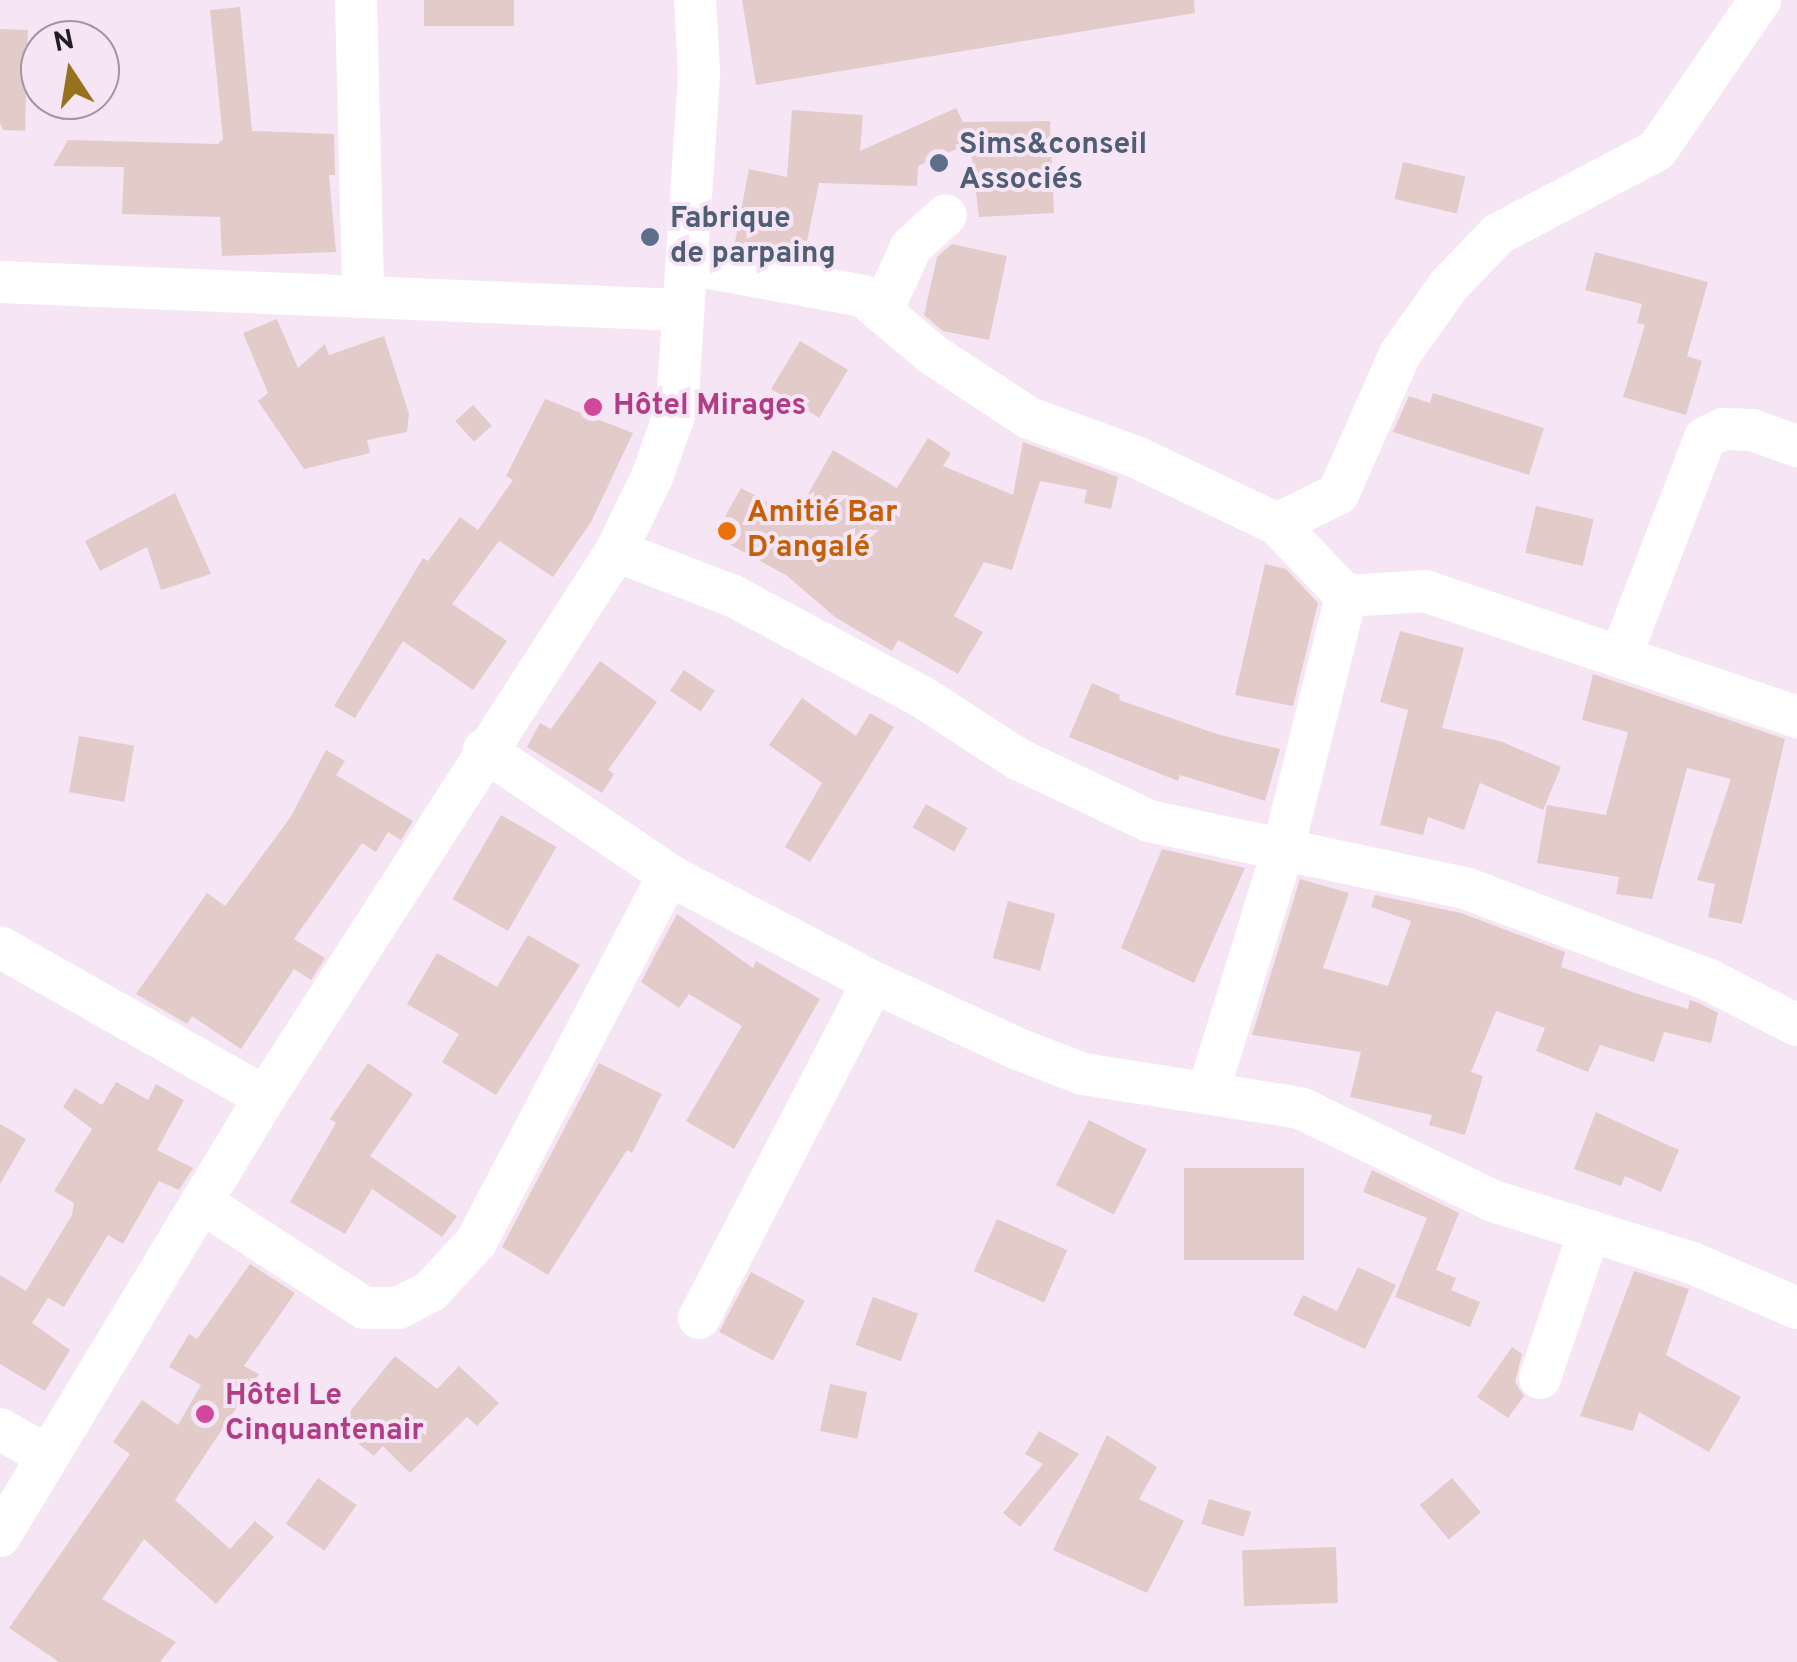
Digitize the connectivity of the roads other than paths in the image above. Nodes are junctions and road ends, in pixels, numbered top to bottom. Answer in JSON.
{"nodes":[{"id":1,"x":356,"y":0,"type":"edge"},
{"id":2,"x":696,"y":0,"type":"edge"},
{"id":3,"x":724,"y":0,"type":"edge"},
{"id":4,"x":1760,"y":0,"type":"edge"},
{"id":5,"x":698,"y":73,"type":"junction"},
{"id":6,"x":946,"y":215,"type":"dead end"},
{"id":7,"x":687,"y":264,"type":"junction"},
{"id":8,"x":0,"y":282,"type":"edge"},
{"id":9,"x":364,"y":293,"type":"junction"},
{"id":10,"x":680,"y":310,"type":"junction"},
{"id":11,"x":882,"y":311,"type":"junction"},
{"id":12,"x":1797,"y":446,"type":"edge"},
{"id":13,"x":1276,"y":524,"type":"junction"},
{"id":14,"x":616,"y":551,"type":"junction"},
{"id":15,"x":1346,"y":596,"type":"junction"},
{"id":16,"x":1622,"y":653,"type":"junction"},
{"id":17,"x":1797,"y":717,"type":"edge"},
{"id":18,"x":484,"y":750,"type":"junction"},
{"id":19,"x":1282,"y":852,"type":"junction"},
{"id":20,"x":669,"y":875,"type":"junction"},
{"id":21,"x":0,"y":946,"type":"edge"},
{"id":22,"x":873,"y":982,"type":"junction"},
{"id":23,"x":1797,"y":1025,"type":"edge"},
{"id":24,"x":1209,"y":1088,"type":"junction"},
{"id":25,"x":265,"y":1096,"type":"junction"},
{"id":26,"x":201,"y":1202,"type":"junction"},
{"id":27,"x":1588,"y":1236,"type":"junction"},
{"id":28,"x":1797,"y":1308,"type":"edge"},
{"id":29,"x":698,"y":1318,"type":"dead end"},
{"id":30,"x":1540,"y":1378,"type":"dead end"},
{"id":31,"x":0,"y":1429,"type":"edge"},
{"id":32,"x":46,"y":1456,"type":"junction"},
{"id":33,"x":0,"y":1536,"type":"edge"}],
"edges":[{"from":1,"to":9,"type":"street"},
{"from":2,"to":5,"type":"street"},
{"from":3,"to":5,"type":"street"},
{"from":4,"to":13,"type":"street"},
{"from":5,"to":7,"type":"street"},
{"from":6,"to":11,"type":"street"},
{"from":7,"to":10,"type":"street"},
{"from":7,"to":11,"type":"street"},
{"from":8,"to":9,"type":"street"},
{"from":9,"to":10,"type":"street"},
{"from":10,"to":14,"type":"street"},
{"from":11,"to":13,"type":"street"},
{"from":12,"to":16,"type":"street"},
{"from":13,"to":15,"type":"street"},
{"from":14,"to":18,"type":"street"},
{"from":14,"to":19,"type":"street"},
{"from":15,"to":16,"type":"street"},
{"from":15,"to":19,"type":"street"},
{"from":16,"to":17,"type":"street"},
{"from":18,"to":20,"type":"street"},
{"from":18,"to":25,"type":"street"},
{"from":19,"to":23,"type":"street"},
{"from":19,"to":24,"type":"street"},
{"from":20,"to":22,"type":"street"},
{"from":20,"to":26,"type":"street"},
{"from":21,"to":25,"type":"street"},
{"from":22,"to":24,"type":"street"},
{"from":22,"to":29,"type":"street"},
{"from":24,"to":27,"type":"street"},
{"from":25,"to":26,"type":"street"},
{"from":26,"to":32,"type":"street"},
{"from":27,"to":28,"type":"street"},
{"from":27,"to":30,"type":"street"},
{"from":31,"to":32,"type":"street"},
{"from":32,"to":33,"type":"street"}]}
